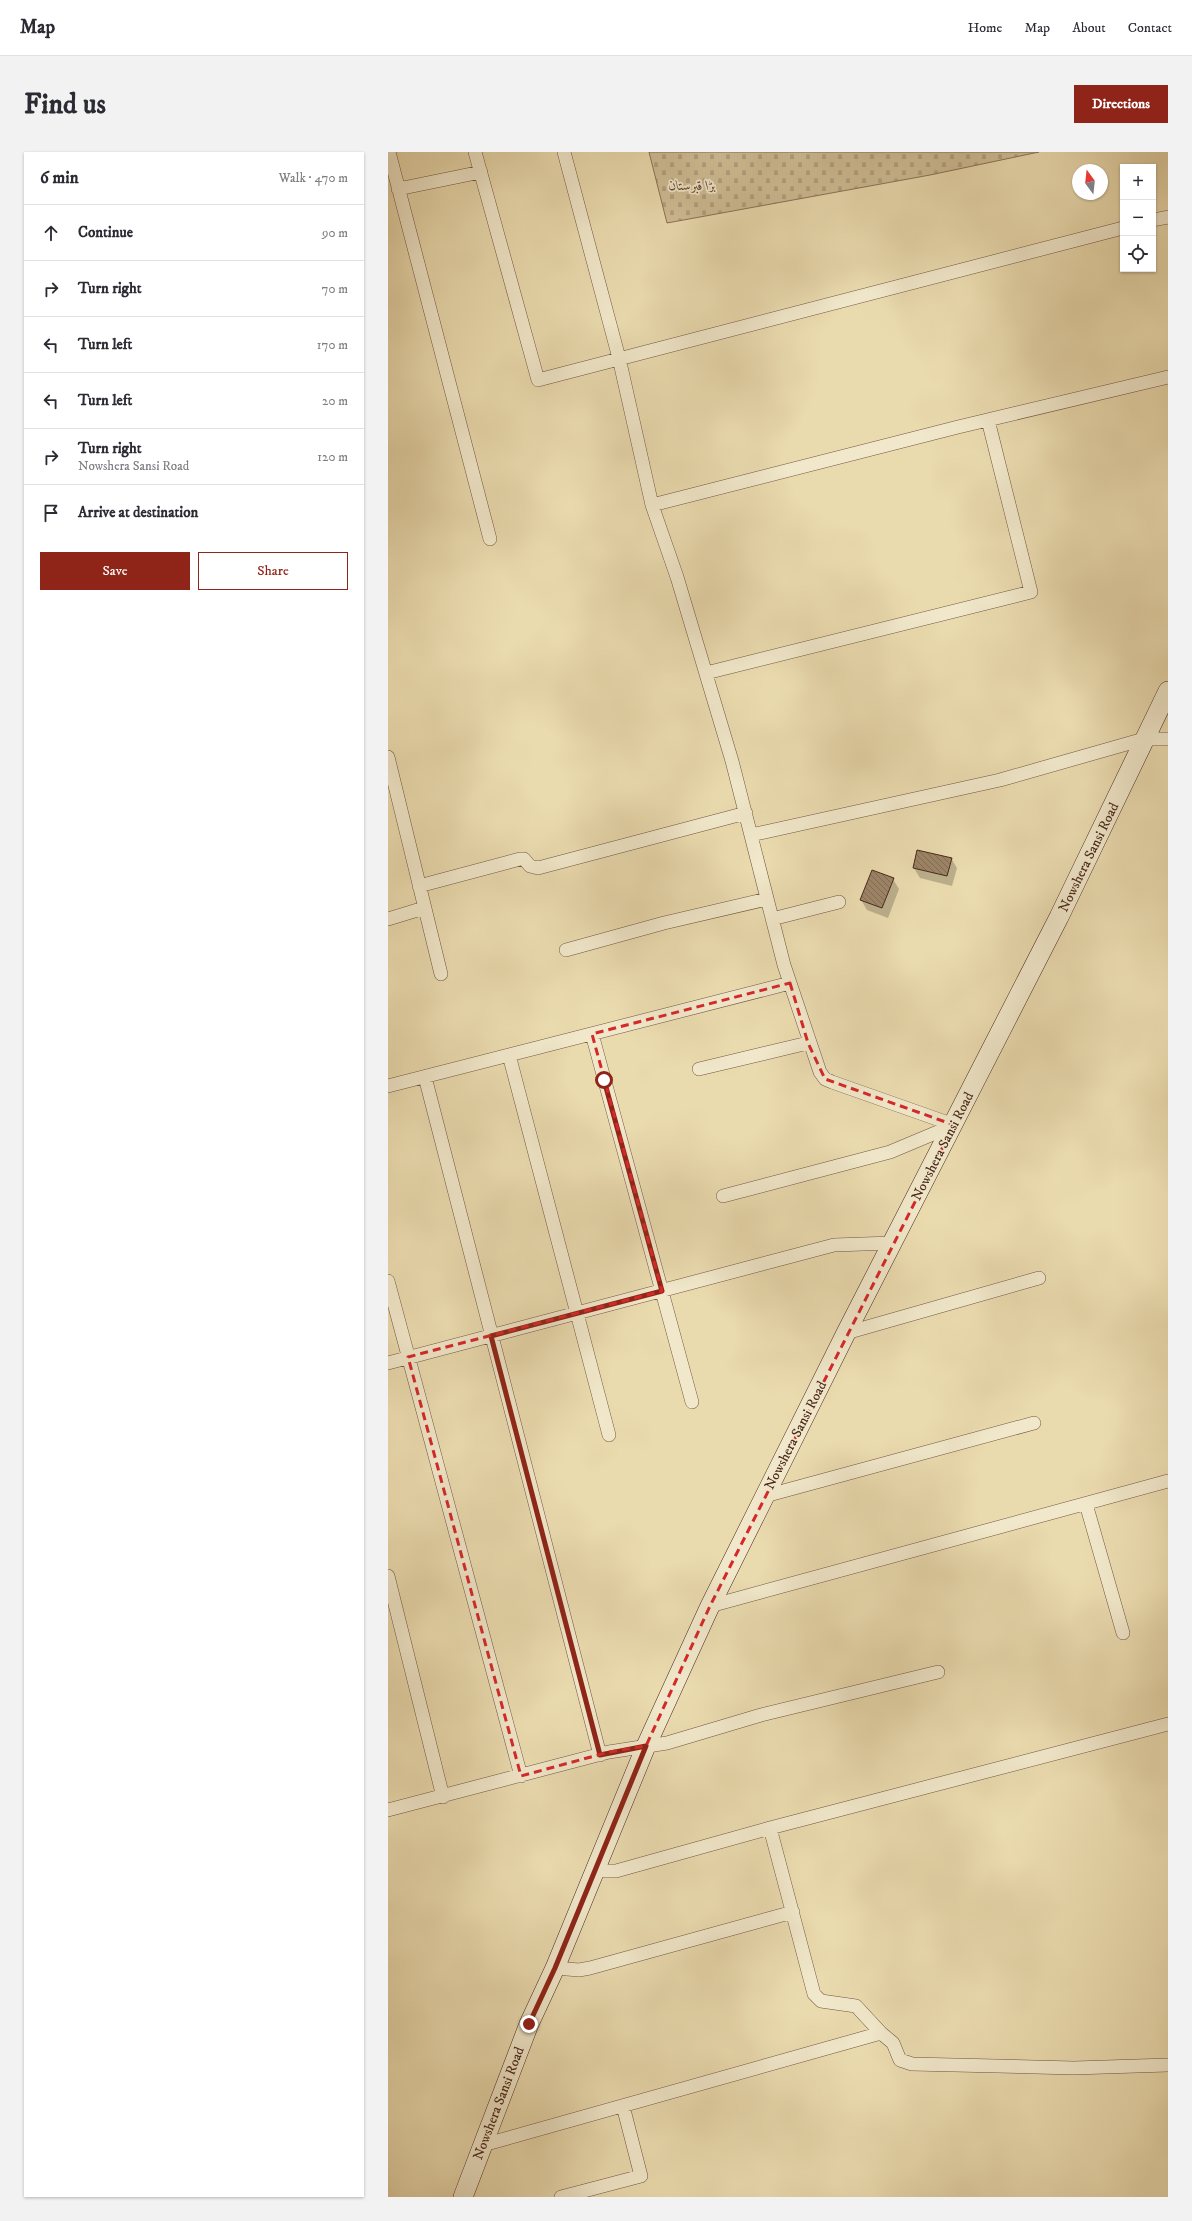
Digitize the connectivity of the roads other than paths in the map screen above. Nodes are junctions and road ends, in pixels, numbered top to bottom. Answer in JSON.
{"nodes":[{"id":1,"x":389,"y":152,"type":"edge"},
{"id":2,"x":475,"y":152,"type":"edge"},
{"id":3,"x":564,"y":152,"type":"edge"},
{"id":4,"x":481,"y":172,"type":"junction"},
{"id":5,"x":398,"y":189,"type":"junction"},
{"id":6,"x":1168,"y":217,"type":"edge"},
{"id":7,"x":1156,"y":219,"type":"edge"},
{"id":8,"x":1120,"y":229,"type":"edge"},
{"id":9,"x":619,"y":358,"type":"junction"},
{"id":10,"x":1168,"y":377,"type":"edge"},
{"id":11,"x":988,"y":420,"type":"junction"},
{"id":12,"x":652,"y":505,"type":"junction"},
{"id":13,"x":490,"y":539,"type":"dead end"},
{"id":14,"x":706,"y":673,"type":"junction"},
{"id":15,"x":1168,"y":691,"type":"edge"},
{"id":16,"x":1144,"y":739,"type":"junction"},
{"id":17,"x":1168,"y":739,"type":"edge"},
{"id":18,"x":389,"y":765,"type":"edge"},
{"id":19,"x":746,"y":813,"type":"junction"},
{"id":20,"x":751,"y":835,"type":"junction"},
{"id":21,"x":419,"y":886,"type":"junction"},
{"id":22,"x":767,"y":899,"type":"junction"},
{"id":23,"x":839,"y":902,"type":"dead end"},
{"id":24,"x":424,"y":908,"type":"junction"},
{"id":25,"x":388,"y":919,"type":"edge"},
{"id":26,"x":772,"y":919,"type":"junction"},
{"id":27,"x":566,"y":950,"type":"dead end"},
{"id":28,"x":441,"y":974,"type":"dead end"},
{"id":29,"x":790,"y":982,"type":"junction"},
{"id":30,"x":592,"y":1034,"type":"junction"},
{"id":31,"x":808,"y":1043,"type":"junction"},
{"id":32,"x":509,"y":1055,"type":"junction"},
{"id":33,"x":699,"y":1069,"type":"dead end"},
{"id":34,"x":425,"y":1077,"type":"junction"},
{"id":35,"x":388,"y":1086,"type":"edge"},
{"id":36,"x":954,"y":1125,"type":"junction"},
{"id":37,"x":723,"y":1196,"type":"dead end"},
{"id":38,"x":892,"y":1243,"type":"junction"},
{"id":39,"x":1040,"y":1278,"type":"dead end"},
{"id":40,"x":388,"y":1281,"type":"edge"},
{"id":41,"x":662,"y":1291,"type":"junction"},
{"id":42,"x":577,"y":1313,"type":"junction"},
{"id":43,"x":846,"y":1332,"type":"junction"},
{"id":44,"x":491,"y":1336,"type":"junction"},
{"id":45,"x":408,"y":1357,"type":"junction"},
{"id":46,"x":388,"y":1363,"type":"edge"},
{"id":47,"x":692,"y":1402,"type":"dead end"},
{"id":48,"x":1034,"y":1423,"type":"dead end"},
{"id":49,"x":609,"y":1435,"type":"dead end"},
{"id":50,"x":1168,"y":1481,"type":"edge"},
{"id":51,"x":765,"y":1496,"type":"junction"},
{"id":52,"x":1086,"y":1504,"type":"junction"},
{"id":53,"x":388,"y":1576,"type":"edge"},
{"id":54,"x":710,"y":1606,"type":"junction"},
{"id":55,"x":1123,"y":1633,"type":"dead end"},
{"id":56,"x":938,"y":1672,"type":"dead end"},
{"id":57,"x":1168,"y":1724,"type":"edge"},
{"id":58,"x":646,"y":1746,"type":"junction"},
{"id":59,"x":600,"y":1755,"type":"junction"},
{"id":60,"x":521,"y":1776,"type":"junction"},
{"id":61,"x":443,"y":1797,"type":"junction"},
{"id":62,"x":388,"y":1810,"type":"edge"},
{"id":63,"x":770,"y":1828,"type":"junction"},
{"id":64,"x":594,"y":1868,"type":"junction"},
{"id":65,"x":793,"y":1912,"type":"junction"},
{"id":66,"x":555,"y":1968,"type":"junction"},
{"id":67,"x":881,"y":2033,"type":"junction"},
{"id":68,"x":1168,"y":2065,"type":"edge"},
{"id":69,"x":623,"y":2106,"type":"junction"},
{"id":70,"x":482,"y":2145,"type":"junction"},
{"id":71,"x":463,"y":2197,"type":"edge"},
{"id":72,"x":561,"y":2197,"type":"edge"}],
"edges":[{"from":1,"to":5,"type":"street"},
{"from":2,"to":4,"type":"street"},
{"from":3,"to":9,"type":"street"},
{"from":4,"to":5,"type":"street"},
{"from":4,"to":9,"type":"street"},
{"from":5,"to":13,"type":"street"},
{"from":6,"to":7,"type":"street"},
{"from":8,"to":9,"type":"street"},
{"from":9,"to":12,"type":"street"},
{"from":10,"to":11,"type":"street"},
{"from":11,"to":12,"type":"street"},
{"from":11,"to":14,"type":"street"},
{"from":12,"to":14,"type":"street"},
{"from":14,"to":19,"type":"street"},
{"from":15,"to":16,"type":"main road","name":"Nowshera Sansi Road"},
{"from":16,"to":17,"type":"street"},
{"from":16,"to":20,"type":"street"},
{"from":16,"to":36,"type":"main road","name":"Nowshera Sansi Road"},
{"from":18,"to":21,"type":"street"},
{"from":19,"to":20,"type":"street"},
{"from":19,"to":21,"type":"street"},
{"from":20,"to":22,"type":"street"},
{"from":21,"to":24,"type":"street"},
{"from":22,"to":26,"type":"street"},
{"from":22,"to":27,"type":"street"},
{"from":23,"to":26,"type":"street"},
{"from":24,"to":25,"type":"street"},
{"from":24,"to":28,"type":"street"},
{"from":26,"to":29,"type":"street"},
{"from":29,"to":30,"type":"street"},
{"from":29,"to":31,"type":"street"},
{"from":30,"to":32,"type":"street"},
{"from":30,"to":41,"type":"street"},
{"from":31,"to":33,"type":"street"},
{"from":31,"to":36,"type":"street"},
{"from":32,"to":34,"type":"street"},
{"from":32,"to":42,"type":"street"},
{"from":34,"to":35,"type":"street"},
{"from":34,"to":44,"type":"street"},
{"from":36,"to":37,"type":"street"},
{"from":36,"to":38,"type":"main road","name":"Nowshera Sansi Road"},
{"from":38,"to":41,"type":"street"},
{"from":38,"to":43,"type":"main road","name":"Nowshera Sansi Road"},
{"from":39,"to":43,"type":"street"},
{"from":40,"to":45,"type":"street"},
{"from":41,"to":42,"type":"street"},
{"from":41,"to":47,"type":"street"},
{"from":42,"to":44,"type":"street"},
{"from":42,"to":49,"type":"street"},
{"from":43,"to":51,"type":"main road","name":"Nowshera Sansi Road"},
{"from":44,"to":45,"type":"street"},
{"from":44,"to":59,"type":"street"},
{"from":45,"to":46,"type":"street"},
{"from":45,"to":60,"type":"street"},
{"from":48,"to":51,"type":"street"},
{"from":50,"to":52,"type":"street"},
{"from":51,"to":54,"type":"main road","name":"Nowshera Sansi Road"},
{"from":52,"to":54,"type":"street"},
{"from":52,"to":55,"type":"street"},
{"from":53,"to":61,"type":"street"},
{"from":54,"to":58,"type":"main road","name":"Nowshera Sansi Road"},
{"from":56,"to":58,"type":"street"},
{"from":57,"to":63,"type":"street"},
{"from":58,"to":59,"type":"street"},
{"from":58,"to":64,"type":"main road","name":"Nowshera Sansi Road"},
{"from":59,"to":60,"type":"street"},
{"from":60,"to":61,"type":"street"},
{"from":61,"to":62,"type":"street"},
{"from":63,"to":64,"type":"street"},
{"from":63,"to":65,"type":"street"},
{"from":64,"to":66,"type":"main road","name":"Nowshera Sansi Road"},
{"from":65,"to":66,"type":"street"},
{"from":65,"to":67,"type":"street"},
{"from":66,"to":70,"type":"main road","name":"Nowshera Sansi Road"},
{"from":67,"to":68,"type":"street"},
{"from":67,"to":69,"type":"street"},
{"from":69,"to":70,"type":"street"},
{"from":69,"to":72,"type":"street"},
{"from":70,"to":71,"type":"main road","name":"Nowshera Sansi Road"}]}
